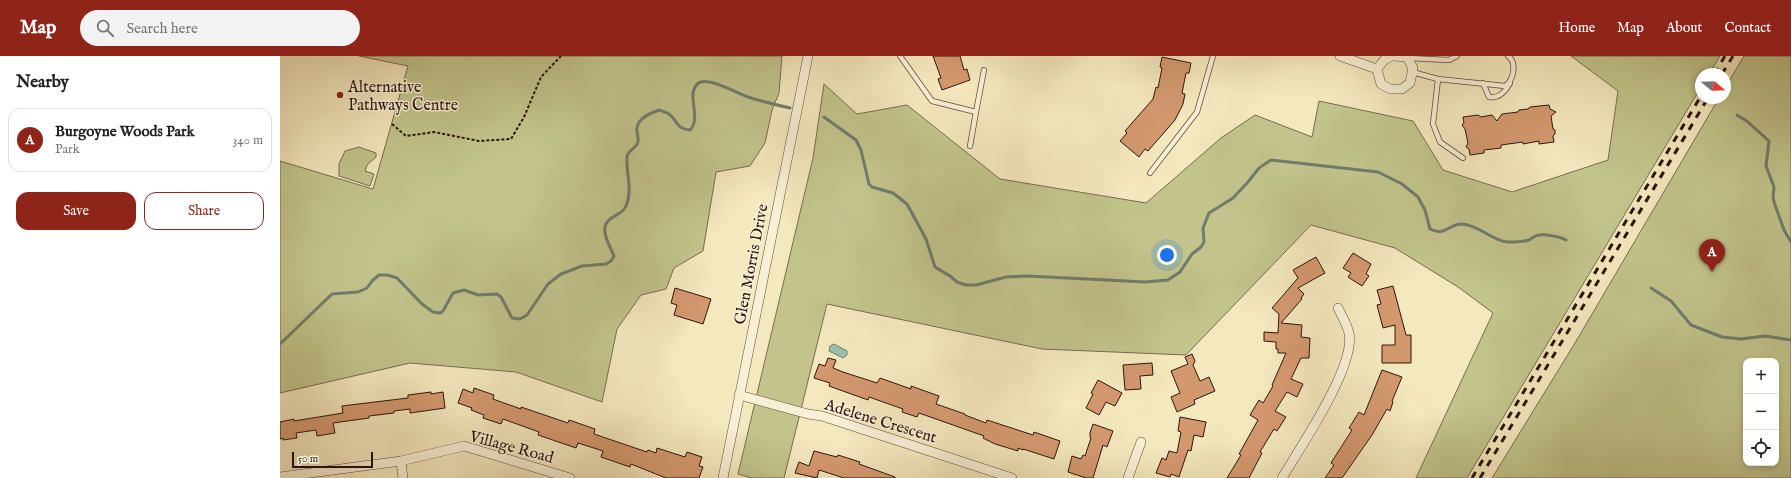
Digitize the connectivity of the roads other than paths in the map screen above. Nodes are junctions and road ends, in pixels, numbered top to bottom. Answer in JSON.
{"nodes":[{"id":1,"x":808,"y":56,"type":"edge"},
{"id":2,"x":900,"y":56,"type":"edge"},
{"id":3,"x":1213,"y":56,"type":"edge"},
{"id":4,"x":1340,"y":56,"type":"edge"},
{"id":5,"x":1393,"y":56,"type":"edge"},
{"id":6,"x":1457,"y":56,"type":"edge"},
{"id":7,"x":1508,"y":56,"type":"edge"},
{"id":8,"x":1407,"y":58,"type":"junction"},
{"id":9,"x":1377,"y":68,"type":"junction"},
{"id":10,"x":984,"y":70,"type":"dead end"},
{"id":11,"x":1412,"y":72,"type":"junction"},
{"id":12,"x":1438,"y":79,"type":"junction"},
{"id":13,"x":1483,"y":83,"type":"junction"},
{"id":14,"x":1510,"y":83,"type":"junction"},
{"id":15,"x":976,"y":112,"type":"junction"},
{"id":16,"x":970,"y":146,"type":"dead end"},
{"id":17,"x":1462,"y":158,"type":"dead end"},
{"id":18,"x":1150,"y":173,"type":"dead end"},
{"id":19,"x":1338,"y":308,"type":"dead end"},
{"id":20,"x":739,"y":396,"type":"junction"},
{"id":21,"x":1141,"y":442,"type":"dead end"},
{"id":22,"x":401,"y":461,"type":"junction"},
{"id":23,"x":280,"y":477,"type":"edge"},
{"id":24,"x":565,"y":477,"type":"edge"},
{"id":25,"x":403,"y":478,"type":"edge"},
{"id":26,"x":723,"y":478,"type":"edge"},
{"id":27,"x":1012,"y":478,"type":"edge"},
{"id":28,"x":1128,"y":478,"type":"edge"},
{"id":29,"x":1282,"y":478,"type":"edge"}],
"edges":[{"from":1,"to":20,"type":"street","name":"Glen Morris Drive"},
{"from":2,"to":15,"type":"lane"},
{"from":3,"to":18,"type":"lane"},
{"from":4,"to":9,"type":"street"},
{"from":5,"to":8,"type":"street"},
{"from":5,"to":9,"type":"street"},
{"from":6,"to":8,"type":"lane"},
{"from":7,"to":14,"type":"lane"},
{"from":8,"to":11,"type":"street"},
{"from":9,"to":11,"type":"street"},
{"from":10,"to":15,"type":"lane"},
{"from":11,"to":12,"type":"lane"},
{"from":12,"to":13,"type":"lane"},
{"from":12,"to":17,"type":"lane"},
{"from":13,"to":14,"type":"lane"},
{"from":13,"to":14,"type":"lane"},
{"from":15,"to":16,"type":"lane"},
{"from":19,"to":29,"type":"street"},
{"from":20,"to":26,"type":"street","name":"Glen Morris Drive"},
{"from":20,"to":27,"type":"street","name":"Adelene Crescent"},
{"from":21,"to":28,"type":"street"},
{"from":22,"to":23,"type":"street","name":"Village Road"},
{"from":22,"to":24,"type":"street","name":"Village Road"},
{"from":22,"to":25,"type":"street"}]}
